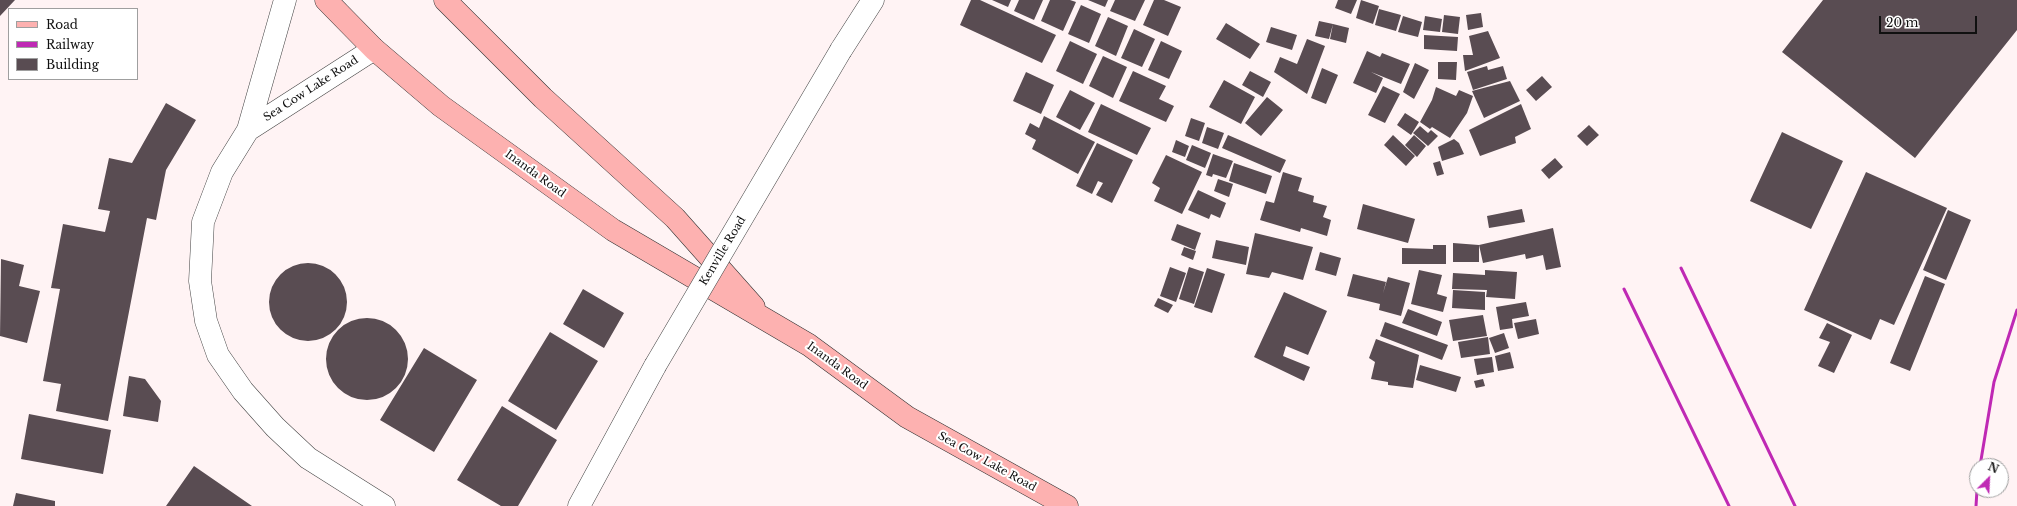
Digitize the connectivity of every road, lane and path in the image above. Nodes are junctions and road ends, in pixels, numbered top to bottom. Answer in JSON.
{"nodes":[{"id":1,"x":285,"y":0,"type":"edge"},
{"id":2,"x":445,"y":0,"type":"edge"},
{"id":3,"x":873,"y":0,"type":"edge"},
{"id":4,"x":332,"y":2,"type":"edge"},
{"id":5,"x":374,"y":49,"type":"junction"},
{"id":6,"x":248,"y":130,"type":"junction"},
{"id":7,"x":765,"y":320,"type":"junction"},
{"id":8,"x":907,"y":417,"type":"joint"},
{"id":9,"x":384,"y":506,"type":"edge"},
{"id":10,"x":579,"y":506,"type":"edge"},
{"id":11,"x":1067,"y":506,"type":"edge"}],
"edges":[{"from":1,"to":6,"type":"street","name":"Sea Cow Lake Road"},
{"from":2,"to":7,"type":"main road","name":"Inanda Road"},
{"from":3,"to":10,"type":"street","name":"Kenville Road","bridge":true},
{"from":4,"to":5,"type":"main road","name":"Inanda Road"},
{"from":5,"to":6,"type":"street","name":"Sea Cow Lake Road"},
{"from":5,"to":7,"type":"main road","name":"Inanda Road"},
{"from":6,"to":9,"type":"street","name":"Sea Cow Lake Road"},
{"from":7,"to":8,"type":"main road","name":"Inanda Road"},
{"from":8,"to":11,"type":"main road","name":"Sea Cow Lake Road"}]}
